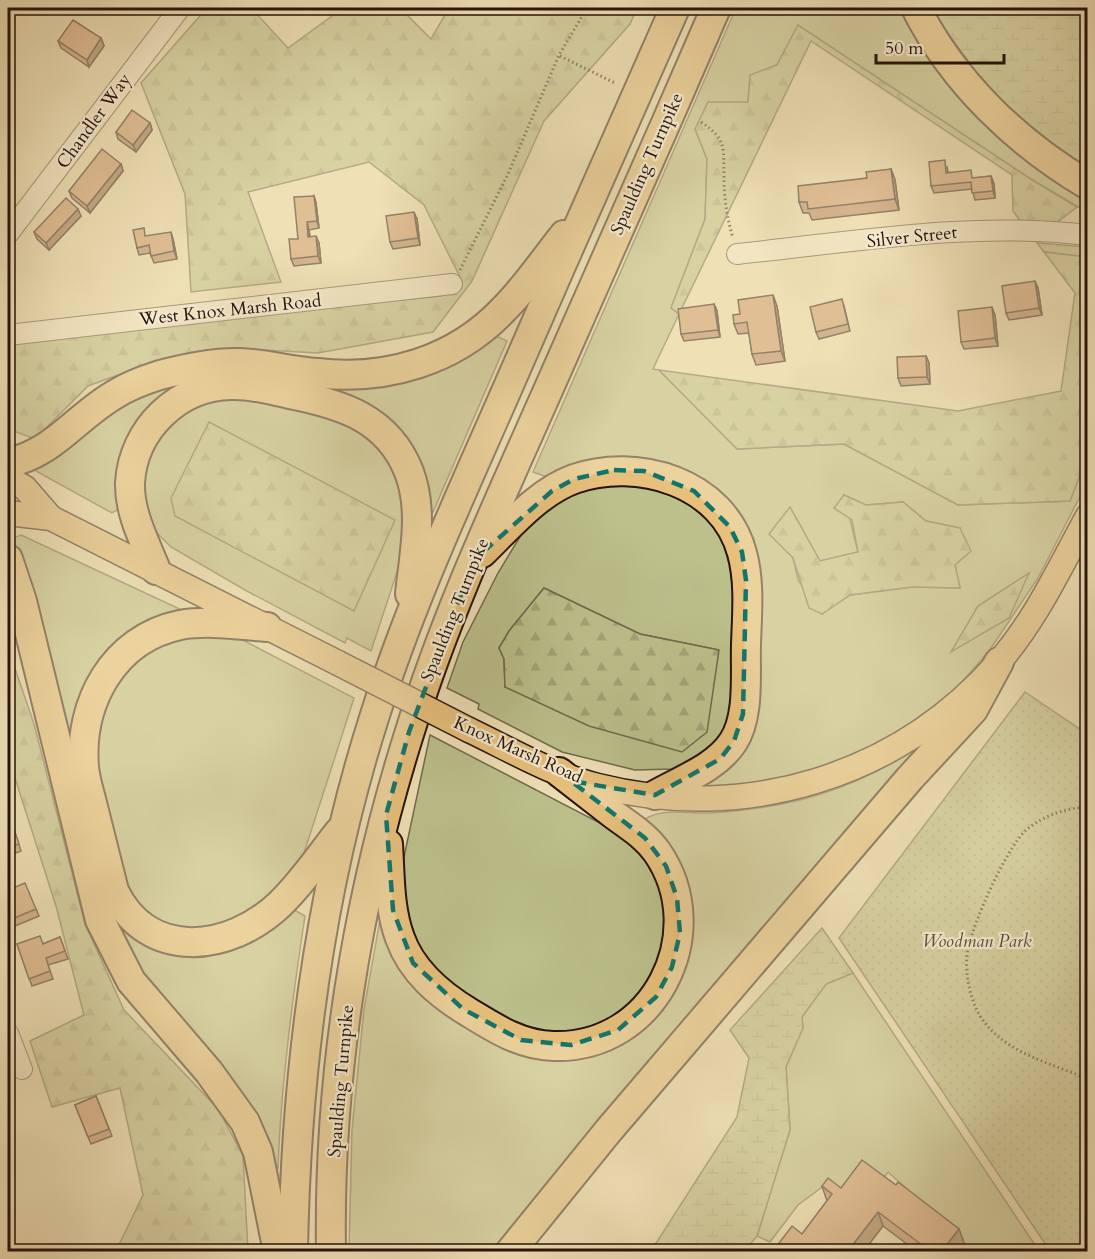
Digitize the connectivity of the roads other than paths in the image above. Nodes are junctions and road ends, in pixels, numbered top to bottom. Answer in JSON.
{"nodes":[{"id":1,"x":180,"y":8,"type":"edge"},
{"id":2,"x":675,"y":8,"type":"edge"},
{"id":3,"x":717,"y":8,"type":"edge"},
{"id":4,"x":916,"y":8,"type":"edge"},
{"id":5,"x":1088,"y":185,"type":"edge"},
{"id":6,"x":588,"y":205,"type":"junction"},
{"id":7,"x":8,"y":234,"type":"edge"},
{"id":8,"x":1087,"y":234,"type":"edge"},
{"id":9,"x":737,"y":254,"type":"road end"},
{"id":10,"x":452,"y":284,"type":"road end"},
{"id":11,"x":8,"y":335,"type":"edge"},
{"id":12,"x":8,"y":463,"type":"edge"},
{"id":13,"x":8,"y":478,"type":"edge"},
{"id":14,"x":8,"y":513,"type":"edge"},
{"id":15,"x":1088,"y":516,"type":"edge"},
{"id":16,"x":51,"y":518,"type":"junction"},
{"id":17,"x":8,"y":559,"type":"edge"},
{"id":18,"x":474,"y":561,"type":"junction"},
{"id":19,"x":156,"y":570,"type":"junction"},
{"id":20,"x":407,"y":623,"type":"junction"},
{"id":21,"x":267,"y":627,"type":"junction"},
{"id":22,"x":999,"y":662,"type":"junction"},
{"id":23,"x":559,"y":772,"type":"junction"},
{"id":24,"x":655,"y":795,"type":"junction"},
{"id":25,"x":386,"y":815,"type":"junction"},
{"id":26,"x":344,"y":826,"type":"junction"},
{"id":27,"x":8,"y":1033,"type":"edge"},
{"id":28,"x":22,"y":1069,"type":"dead end"},
{"id":29,"x":278,"y":1251,"type":"edge"},
{"id":30,"x":293,"y":1251,"type":"edge"},
{"id":31,"x":331,"y":1251,"type":"edge"},
{"id":32,"x":510,"y":1251,"type":"edge"}],
"edges":[{"from":1,"to":7,"type":"street","name":"Chandler Way"},
{"from":2,"to":6,"type":"highway","name":"Spaulding Turnpike"},
{"from":3,"to":18,"type":"highway","name":"Spaulding Turnpike"},
{"from":4,"to":5,"type":"highway"},
{"from":6,"to":12,"type":"highway"},
{"from":6,"to":20,"type":"highway","name":"Spaulding Turnpike"},
{"from":8,"to":9,"type":"street","name":"Silver Street"},
{"from":10,"to":11,"type":"street","name":"West Knox Marsh Road"},
{"from":13,"to":16,"type":"main road","name":"Knox Marsh Road"},
{"from":14,"to":16,"type":"main road","name":"Knox Marsh Road"},
{"from":15,"to":22,"type":"main road","name":"Knox Marsh Road"},
{"from":16,"to":19,"type":"main road","name":"Knox Marsh Road"},
{"from":17,"to":29,"type":"highway"},
{"from":18,"to":24,"type":"highway"},
{"from":18,"to":25,"type":"highway","name":"Spaulding Turnpike"},
{"from":19,"to":20,"type":"highway"},
{"from":19,"to":21,"type":"main road","name":"Knox Marsh Road"},
{"from":20,"to":26,"type":"highway","name":"Spaulding Turnpike"},
{"from":21,"to":23,"type":"main road","name":"Knox Marsh Road","bridge":true},
{"from":21,"to":26,"type":"highway"},
{"from":22,"to":24,"type":"main road","name":"Knox Marsh Road"},
{"from":22,"to":32,"type":"highway"},
{"from":23,"to":24,"type":"main road","name":"Knox Marsh Road"},
{"from":23,"to":25,"type":"highway"},
{"from":25,"to":31,"type":"highway","name":"Spaulding Turnpike"},
{"from":26,"to":30,"type":"highway","name":"Spaulding Turnpike"},
{"from":27,"to":28,"type":"street"}]}
